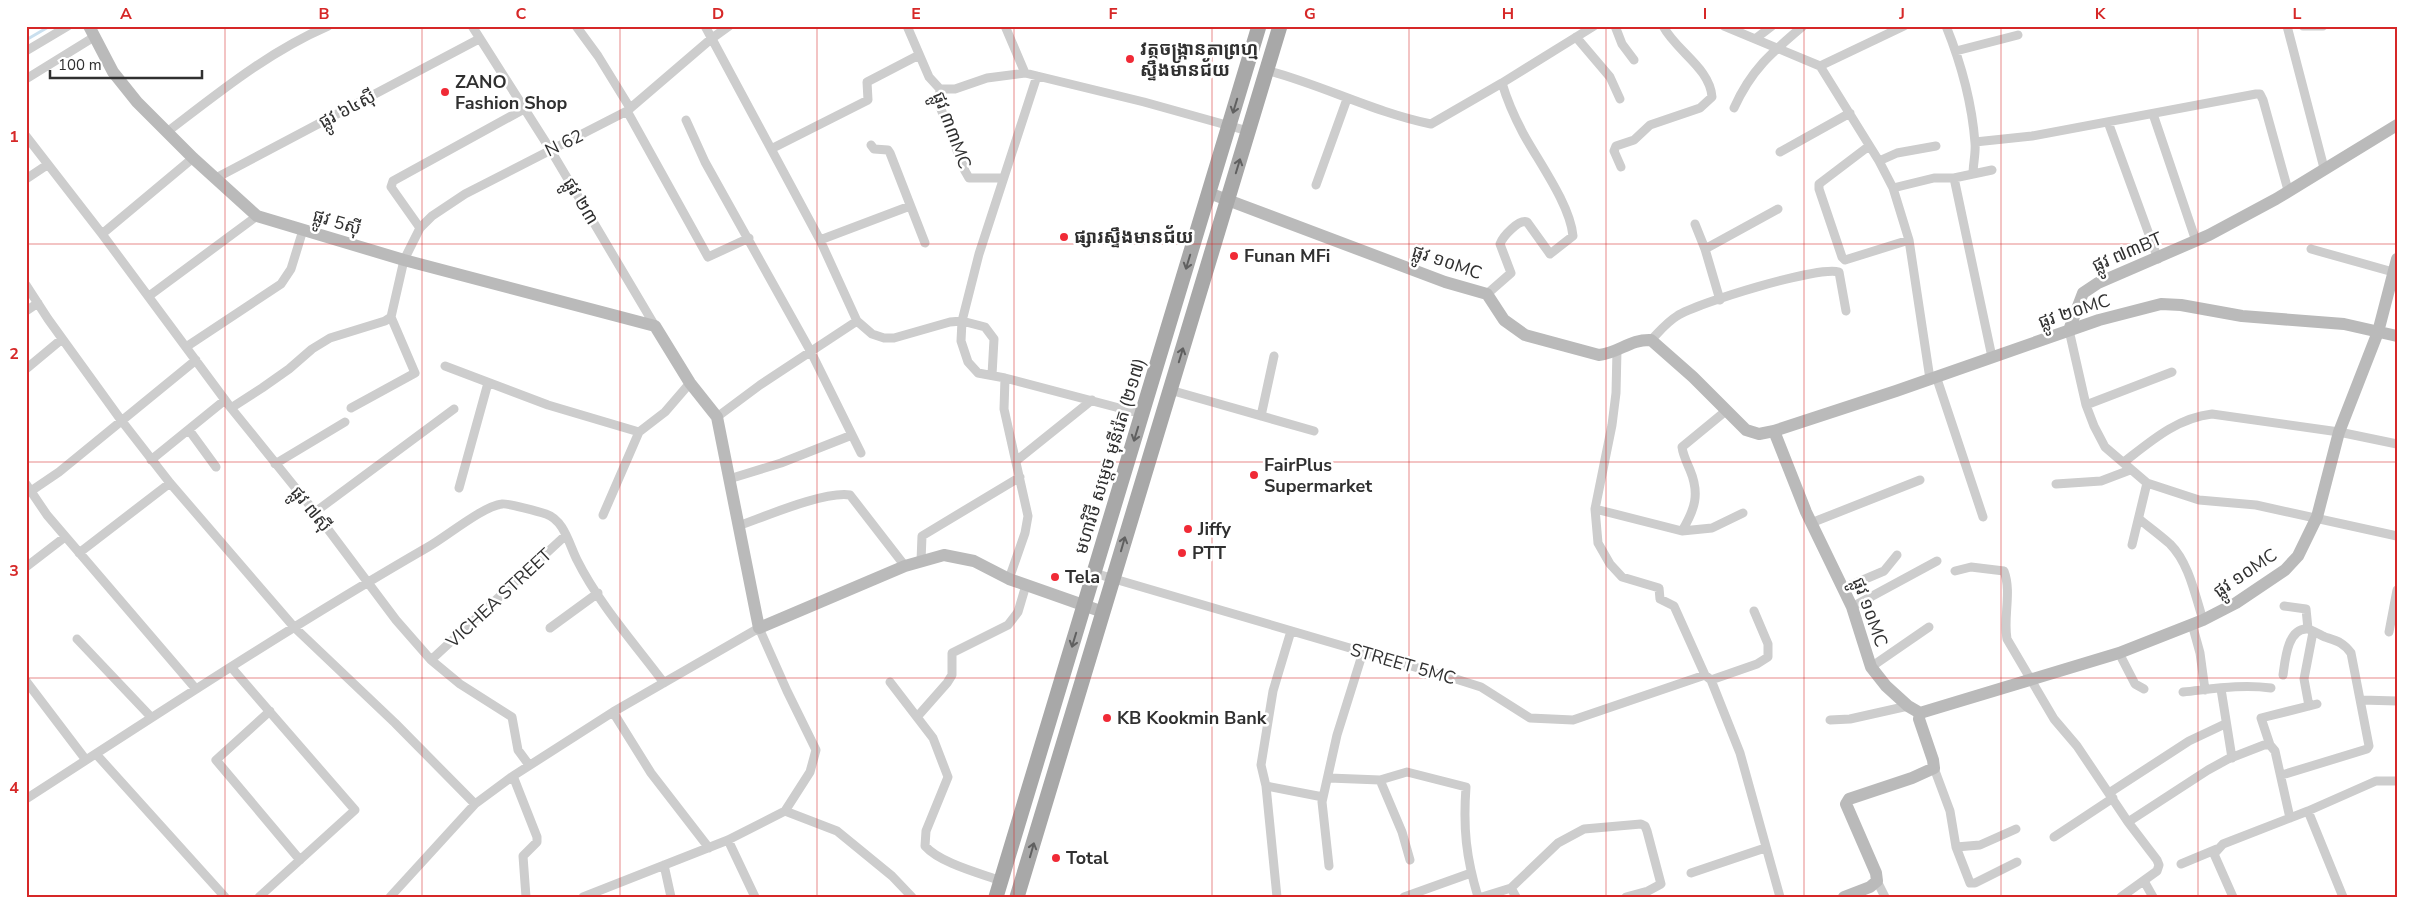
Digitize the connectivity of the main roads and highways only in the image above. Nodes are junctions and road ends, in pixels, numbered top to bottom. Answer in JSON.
{"nodes":[{"id":1,"x":1259,"y":26,"type":"edge"},
{"id":2,"x":1280,"y":26,"type":"edge"},
{"id":3,"x":996,"y":897,"type":"edge"},
{"id":4,"x":1017,"y":897,"type":"edge"}],
"edges":[{"from":1,"to":3,"type":"main road","name":"មហាវិថី សម្តេច មុនីរ៉េត (២១៧)","one_way":true},
{"from":4,"to":2,"type":"main road","one_way":true}]}
